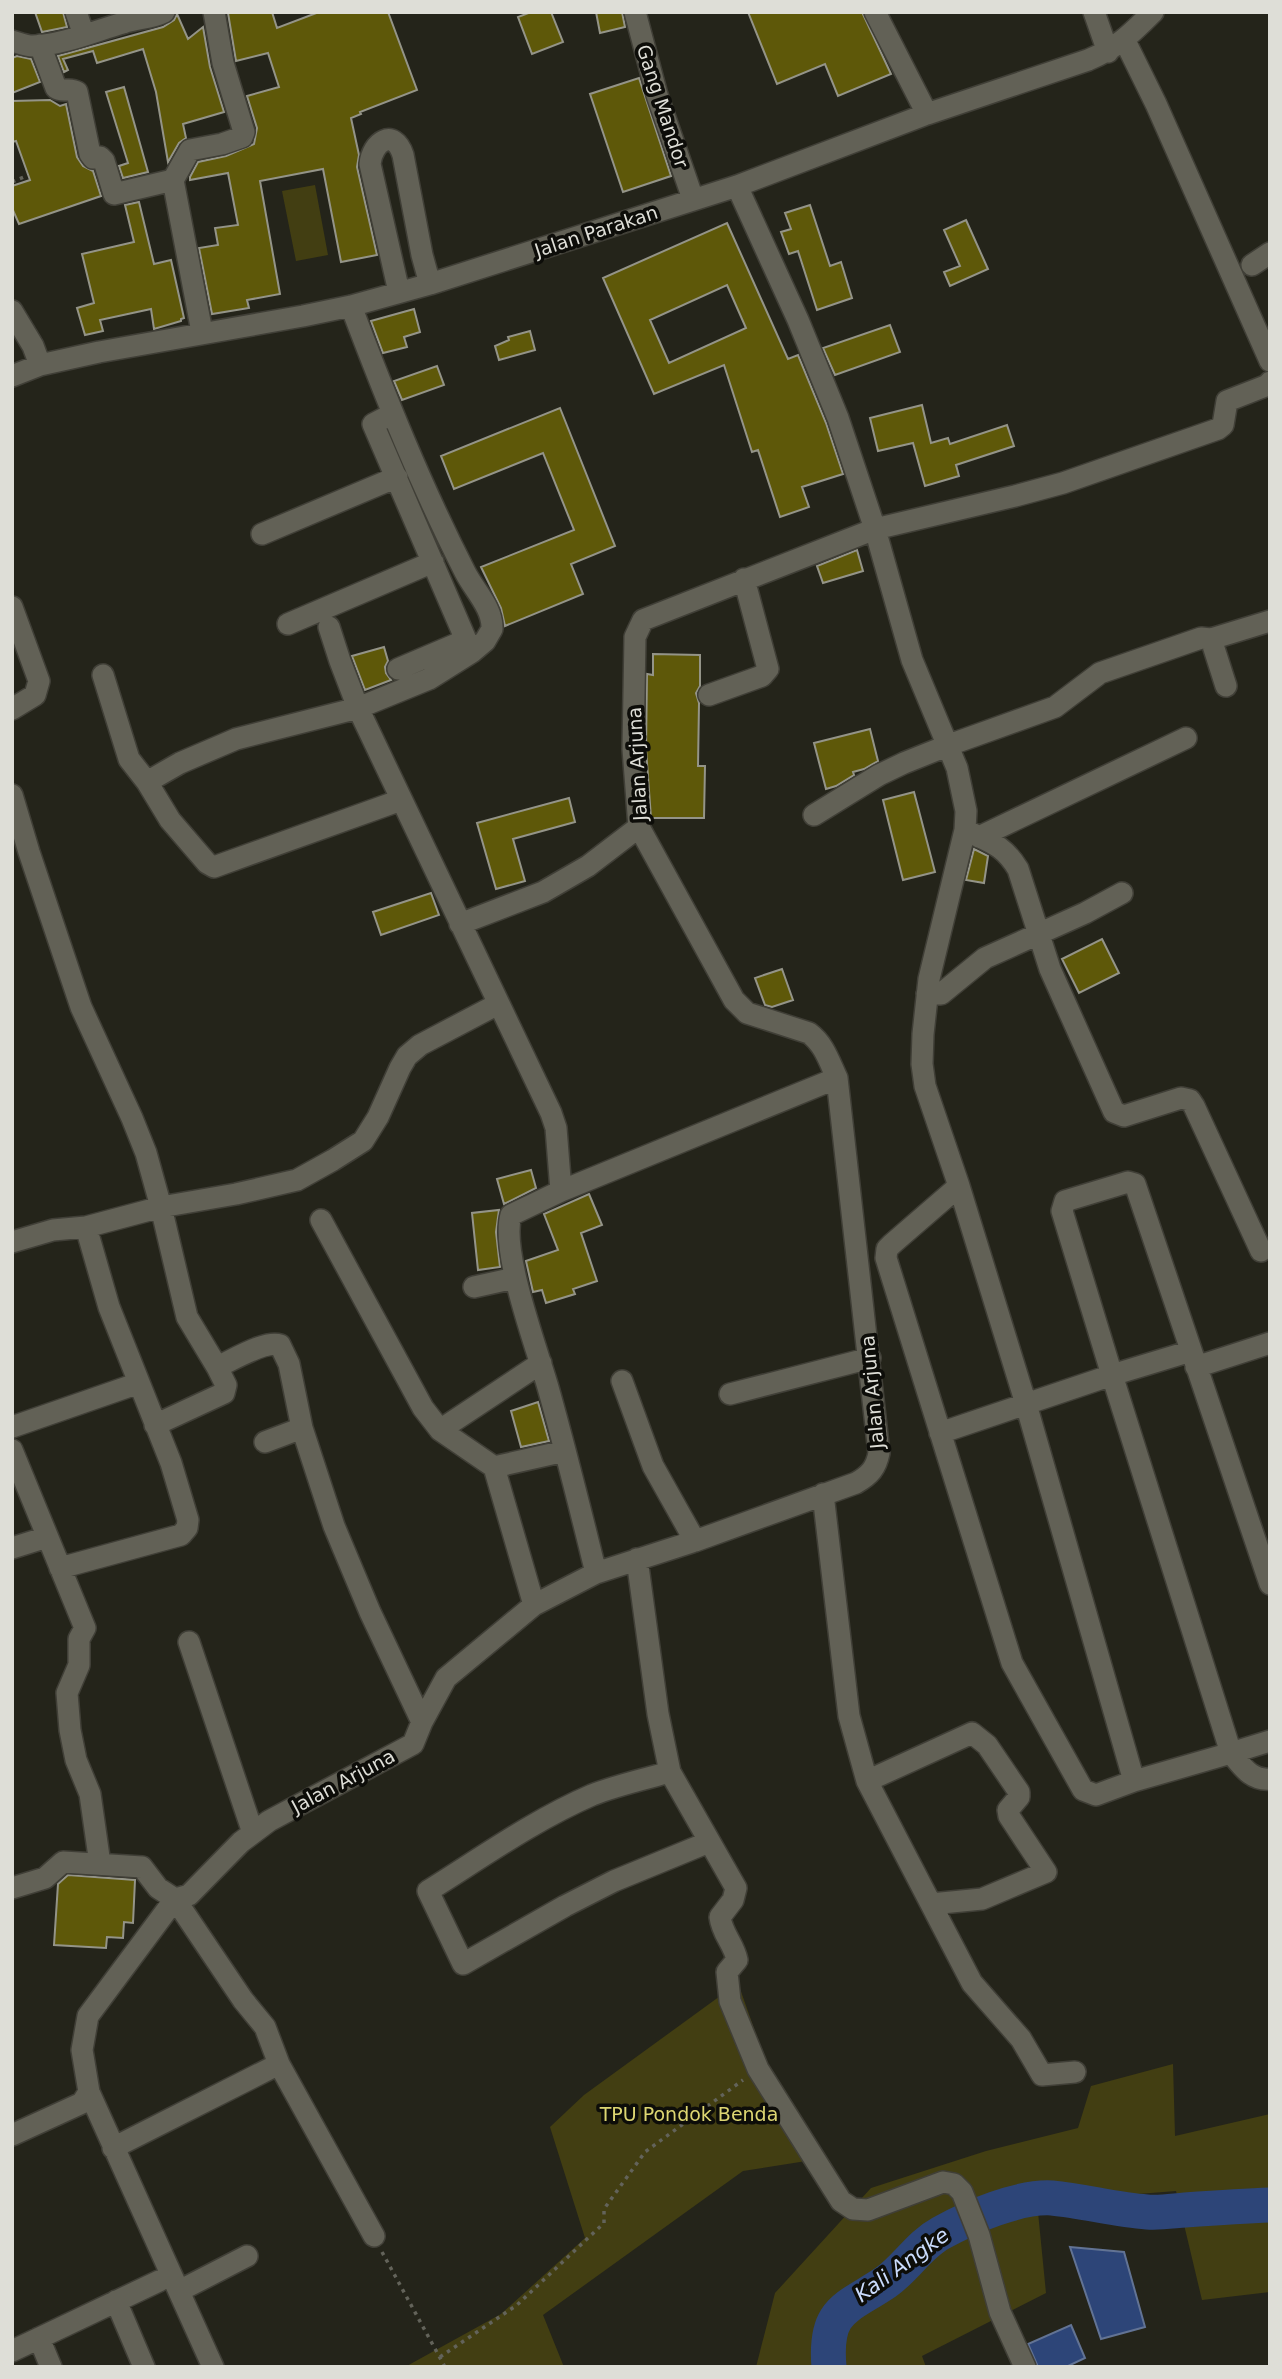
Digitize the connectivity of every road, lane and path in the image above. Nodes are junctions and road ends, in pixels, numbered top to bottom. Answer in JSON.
{"nodes":[{"id":1,"x":76,"y":12,"type":"edge"},
{"id":2,"x":164,"y":12,"type":"edge"},
{"id":3,"x":214,"y":12,"type":"edge"},
{"id":4,"x":635,"y":12,"type":"edge"},
{"id":5,"x":875,"y":12,"type":"edge"},
{"id":6,"x":1094,"y":12,"type":"edge"},
{"id":7,"x":1153,"y":12,"type":"edge"},
{"id":8,"x":84,"y":35,"type":"junction"},
{"id":9,"x":12,"y":41,"type":"edge"},
{"id":10,"x":40,"y":45,"type":"junction"},
{"id":11,"x":1116,"y":46,"type":"junction"},
{"id":12,"x":927,"y":114,"type":"junction"},
{"id":13,"x":24,"y":177,"type":"dead end"},
{"id":14,"x":173,"y":180,"type":"junction"},
{"id":15,"x":12,"y":182,"type":"edge"},
{"id":16,"x":737,"y":186,"type":"junction"},
{"id":17,"x":693,"y":199,"type":"junction"},
{"id":18,"x":430,"y":284,"type":"junction"},
{"id":19,"x":399,"y":292,"type":"junction"},
{"id":20,"x":351,"y":306,"type":"junction"},
{"id":21,"x":12,"y":311,"type":"edge"},
{"id":22,"x":202,"y":332,"type":"dead end"},
{"id":23,"x":1270,"y":361,"type":"edge"},
{"id":24,"x":40,"y":365,"type":"junction"},
{"id":25,"x":12,"y":376,"type":"edge"},
{"id":26,"x":1270,"y":382,"type":"edge"},
{"id":27,"x":392,"y":414,"type":"junction"},
{"id":28,"x":397,"y":477,"type":"junction"},
{"id":29,"x":875,"y":529,"type":"junction"},
{"id":30,"x":262,"y":534,"type":"dead end"},
{"id":31,"x":433,"y":562,"type":"junction"},
{"id":32,"x":744,"y":579,"type":"junction"},
{"id":33,"x":12,"y":607,"type":"edge"},
{"id":34,"x":1270,"y":621,"type":"edge"},
{"id":35,"x":288,"y":624,"type":"dead end"},
{"id":36,"x":329,"y":627,"type":"dead end"},
{"id":37,"x":1211,"y":639,"type":"junction"},
{"id":38,"x":398,"y":669,"type":"dead end"},
{"id":39,"x":103,"y":675,"type":"dead end"},
{"id":40,"x":1226,"y":686,"type":"dead end"},
{"id":41,"x":709,"y":695,"type":"dead end"},
{"id":42,"x":358,"y":708,"type":"junction"},
{"id":43,"x":12,"y":709,"type":"edge"},
{"id":44,"x":1186,"y":738,"type":"dead end"},
{"id":45,"x":949,"y":745,"type":"junction"},
{"id":46,"x":147,"y":782,"type":"junction"},
{"id":47,"x":12,"y":795,"type":"edge"},
{"id":48,"x":401,"y":800,"type":"junction"},
{"id":49,"x":814,"y":815,"type":"dead end"},
{"id":50,"x":639,"y":827,"type":"junction"},
{"id":51,"x":972,"y":833,"type":"junction"},
{"id":52,"x":1122,"y":893,"type":"dead end"},
{"id":53,"x":460,"y":924,"type":"junction"},
{"id":54,"x":1038,"y":935,"type":"junction"},
{"id":55,"x":927,"y":994,"type":"junction"},
{"id":56,"x":498,"y":1004,"type":"junction"},
{"id":57,"x":837,"y":1078,"type":"junction"},
{"id":58,"x":959,"y":1186,"type":"junction"},
{"id":59,"x":561,"y":1191,"type":"junction"},
{"id":60,"x":162,"y":1207,"type":"junction"},
{"id":61,"x":321,"y":1220,"type":"dead end"},
{"id":62,"x":86,"y":1227,"type":"junction"},
{"id":63,"x":12,"y":1242,"type":"edge"},
{"id":64,"x":1261,"y":1251,"type":"dead end"},
{"id":65,"x":515,"y":1278,"type":"junction"},
{"id":66,"x":474,"y":1287,"type":"dead end"},
{"id":67,"x":1270,"y":1343,"type":"edge"},
{"id":68,"x":870,"y":1358,"type":"junction"},
{"id":69,"x":1193,"y":1359,"type":"junction"},
{"id":70,"x":541,"y":1363,"type":"junction"},
{"id":71,"x":217,"y":1367,"type":"junction"},
{"id":72,"x":1112,"y":1376,"type":"junction"},
{"id":73,"x":622,"y":1381,"type":"dead end"},
{"id":74,"x":139,"y":1382,"type":"junction"},
{"id":75,"x":730,"y":1394,"type":"dead end"},
{"id":76,"x":1026,"y":1404,"type":"junction"},
{"id":77,"x":155,"y":1425,"type":"junction"},
{"id":78,"x":12,"y":1427,"type":"edge"},
{"id":79,"x":302,"y":1428,"type":"junction"},
{"id":80,"x":440,"y":1430,"type":"junction"},
{"id":81,"x":940,"y":1433,"type":"junction"},
{"id":82,"x":265,"y":1442,"type":"dead end"},
{"id":83,"x":12,"y":1450,"type":"edge"},
{"id":84,"x":565,"y":1451,"type":"junction"},
{"id":85,"x":494,"y":1467,"type":"junction"},
{"id":86,"x":823,"y":1494,"type":"junction"},
{"id":87,"x":47,"y":1537,"type":"junction"},
{"id":88,"x":695,"y":1541,"type":"junction"},
{"id":89,"x":12,"y":1548,"type":"edge"},
{"id":90,"x":637,"y":1559,"type":"junction"},
{"id":91,"x":60,"y":1568,"type":"junction"},
{"id":92,"x":596,"y":1573,"type":"junction"},
{"id":93,"x":1270,"y":1584,"type":"edge"},
{"id":94,"x":534,"y":1605,"type":"junction"},
{"id":95,"x":190,"y":1642,"type":"dead end"},
{"id":96,"x":422,"y":1722,"type":"junction"},
{"id":97,"x":1270,"y":1741,"type":"edge"},
{"id":98,"x":1231,"y":1752,"type":"junction"},
{"id":99,"x":670,"y":1772,"type":"junction"},
{"id":100,"x":1270,"y":1779,"type":"edge"},
{"id":101,"x":867,"y":1781,"type":"junction"},
{"id":102,"x":1134,"y":1781,"type":"junction"},
{"id":103,"x":253,"y":1833,"type":"junction"},
{"id":104,"x":709,"y":1842,"type":"junction"},
{"id":105,"x":100,"y":1864,"type":"junction"},
{"id":106,"x":12,"y":1888,"type":"edge"},
{"id":107,"x":176,"y":1899,"type":"junction"},
{"id":108,"x":930,"y":1904,"type":"junction"},
{"id":109,"x":279,"y":2064,"type":"junction"},
{"id":110,"x":758,"y":2068,"type":"junction"},
{"id":111,"x":1075,"y":2072,"type":"dead end"},
{"id":112,"x":89,"y":2092,"type":"junction"},
{"id":113,"x":12,"y":2135,"type":"edge"},
{"id":114,"x":113,"y":2148,"type":"junction"},
{"id":115,"x":374,"y":2236,"type":"joint"},
{"id":116,"x":247,"y":2256,"type":"dead end"},
{"id":117,"x":159,"y":2281,"type":"dead end"},
{"id":118,"x":178,"y":2291,"type":"junction"},
{"id":119,"x":116,"y":2301,"type":"junction"},
{"id":120,"x":39,"y":2338,"type":"junction"},
{"id":121,"x":12,"y":2351,"type":"edge"},
{"id":122,"x":440,"y":2357,"type":"junction"},
{"id":123,"x":51,"y":2367,"type":"edge"},
{"id":124,"x":144,"y":2367,"type":"edge"},
{"id":125,"x":214,"y":2367,"type":"edge"},
{"id":126,"x":445,"y":2367,"type":"edge"},
{"id":127,"x":1025,"y":2367,"type":"edge"}],
"edges":[{"from":1,"to":8,"type":"street"},
{"from":2,"to":8,"type":"street"},
{"from":3,"to":14,"type":"street"},
{"from":4,"to":17,"type":"street","name":"Gang Mandor"},
{"from":5,"to":12,"type":"street"},
{"from":6,"to":11,"type":"street"},
{"from":7,"to":11,"type":"street","name":"Jalan Parakan"},
{"from":8,"to":10,"type":"street"},
{"from":9,"to":10,"type":"street"},
{"from":10,"to":14,"type":"street"},
{"from":11,"to":12,"type":"street","name":"Jalan Parakan"},
{"from":11,"to":23,"type":"street"},
{"from":12,"to":16,"type":"street","name":"Jalan Parakan"},
{"from":13,"to":15,"type":"path"},
{"from":14,"to":22,"type":"street"},
{"from":16,"to":17,"type":"street","name":"Jalan Parakan"},
{"from":16,"to":29,"type":"street"},
{"from":17,"to":18,"type":"street","name":"Jalan Parakan"},
{"from":18,"to":19,"type":"street","name":"Jalan Parakan"},
{"from":18,"to":19,"type":"street"},
{"from":19,"to":20,"type":"street","name":"Jalan Parakan"},
{"from":20,"to":24,"type":"street","name":"Jalan Parakan"},
{"from":20,"to":27,"type":"street"},
{"from":21,"to":24,"type":"street"},
{"from":24,"to":25,"type":"street","name":"Jalan Parakan"},
{"from":26,"to":29,"type":"street","name":"Jalan Arjuna"},
{"from":27,"to":28,"type":"street"},
{"from":27,"to":42,"type":"street"},
{"from":28,"to":30,"type":"street"},
{"from":28,"to":31,"type":"street"},
{"from":29,"to":32,"type":"street","name":"Jalan Arjuna"},
{"from":29,"to":45,"type":"street"},
{"from":31,"to":35,"type":"street"},
{"from":31,"to":38,"type":"street"},
{"from":32,"to":41,"type":"street"},
{"from":32,"to":50,"type":"street","name":"Jalan Arjuna"},
{"from":33,"to":43,"type":"street"},
{"from":34,"to":37,"type":"street"},
{"from":36,"to":42,"type":"street"},
{"from":37,"to":40,"type":"street"},
{"from":37,"to":45,"type":"street"},
{"from":39,"to":46,"type":"street"},
{"from":42,"to":46,"type":"street"},
{"from":42,"to":48,"type":"street"},
{"from":44,"to":51,"type":"street"},
{"from":45,"to":49,"type":"street"},
{"from":45,"to":51,"type":"street"},
{"from":46,"to":48,"type":"street"},
{"from":47,"to":60,"type":"street"},
{"from":48,"to":53,"type":"street"},
{"from":50,"to":53,"type":"street"},
{"from":50,"to":57,"type":"street","name":"Jalan Arjuna"},
{"from":51,"to":54,"type":"street"},
{"from":51,"to":55,"type":"street"},
{"from":52,"to":54,"type":"street"},
{"from":53,"to":56,"type":"street"},
{"from":54,"to":55,"type":"street"},
{"from":54,"to":64,"type":"street"},
{"from":55,"to":58,"type":"street"},
{"from":56,"to":59,"type":"street"},
{"from":56,"to":60,"type":"street"},
{"from":57,"to":59,"type":"street"},
{"from":57,"to":68,"type":"street","name":"Jalan Arjuna"},
{"from":58,"to":76,"type":"street"},
{"from":58,"to":81,"type":"street"},
{"from":59,"to":65,"type":"street"},
{"from":60,"to":62,"type":"street"},
{"from":60,"to":71,"type":"street"},
{"from":61,"to":80,"type":"street"},
{"from":62,"to":63,"type":"street"},
{"from":62,"to":74,"type":"street"},
{"from":65,"to":66,"type":"street"},
{"from":65,"to":70,"type":"street"},
{"from":67,"to":69,"type":"street"},
{"from":68,"to":75,"type":"street"},
{"from":68,"to":86,"type":"street","name":"Jalan Arjuna"},
{"from":69,"to":72,"type":"street"},
{"from":69,"to":72,"type":"street"},
{"from":69,"to":93,"type":"street"},
{"from":70,"to":80,"type":"street"},
{"from":70,"to":84,"type":"street"},
{"from":71,"to":77,"type":"street"},
{"from":71,"to":79,"type":"street"},
{"from":72,"to":76,"type":"street"},
{"from":72,"to":98,"type":"street"},
{"from":73,"to":88,"type":"street"},
{"from":74,"to":77,"type":"street"},
{"from":74,"to":78,"type":"street"},
{"from":76,"to":81,"type":"street"},
{"from":76,"to":102,"type":"street"},
{"from":77,"to":91,"type":"street"},
{"from":79,"to":82,"type":"street"},
{"from":79,"to":96,"type":"street"},
{"from":80,"to":85,"type":"street"},
{"from":81,"to":102,"type":"street"},
{"from":83,"to":87,"type":"street"},
{"from":84,"to":85,"type":"street"},
{"from":84,"to":92,"type":"street"},
{"from":85,"to":94,"type":"street"},
{"from":86,"to":88,"type":"street","name":"Jalan Arjuna"},
{"from":86,"to":101,"type":"street"},
{"from":87,"to":89,"type":"street"},
{"from":87,"to":91,"type":"street"},
{"from":88,"to":90,"type":"street","name":"Jalan Arjuna"},
{"from":90,"to":92,"type":"street","name":"Jalan Arjuna"},
{"from":90,"to":99,"type":"street"},
{"from":91,"to":105,"type":"street"},
{"from":92,"to":94,"type":"street","name":"Jalan Arjuna"},
{"from":94,"to":96,"type":"street","name":"Jalan Arjuna"},
{"from":95,"to":103,"type":"street"},
{"from":96,"to":103,"type":"street","name":"Jalan Arjuna"},
{"from":97,"to":98,"type":"street"},
{"from":98,"to":100,"type":"street"},
{"from":98,"to":102,"type":"street"},
{"from":99,"to":104,"type":"street"},
{"from":99,"to":104,"type":"street"},
{"from":101,"to":108,"type":"street"},
{"from":101,"to":108,"type":"street"},
{"from":103,"to":107,"type":"street","name":"Jalan Arjuna"},
{"from":104,"to":110,"type":"street"},
{"from":105,"to":106,"type":"street"},
{"from":105,"to":107,"type":"street"},
{"from":107,"to":109,"type":"street"},
{"from":107,"to":112,"type":"street","name":"Jalan Arjuna"},
{"from":108,"to":111,"type":"street"},
{"from":109,"to":114,"type":"street"},
{"from":109,"to":115,"type":"street"},
{"from":110,"to":122,"type":"path"},
{"from":110,"to":127,"type":"street"},
{"from":112,"to":113,"type":"street"},
{"from":112,"to":114,"type":"street","name":"Jalan Arjuna"},
{"from":114,"to":118,"type":"street","name":"Jalan Arjuna"},
{"from":115,"to":122,"type":"path"},
{"from":116,"to":118,"type":"street"},
{"from":117,"to":119,"type":"street"},
{"from":118,"to":125,"type":"street","name":"Jalan Arjuna"},
{"from":119,"to":120,"type":"street"},
{"from":119,"to":124,"type":"street"},
{"from":120,"to":121,"type":"street"},
{"from":120,"to":123,"type":"street"},
{"from":122,"to":126,"type":"path"}]}
